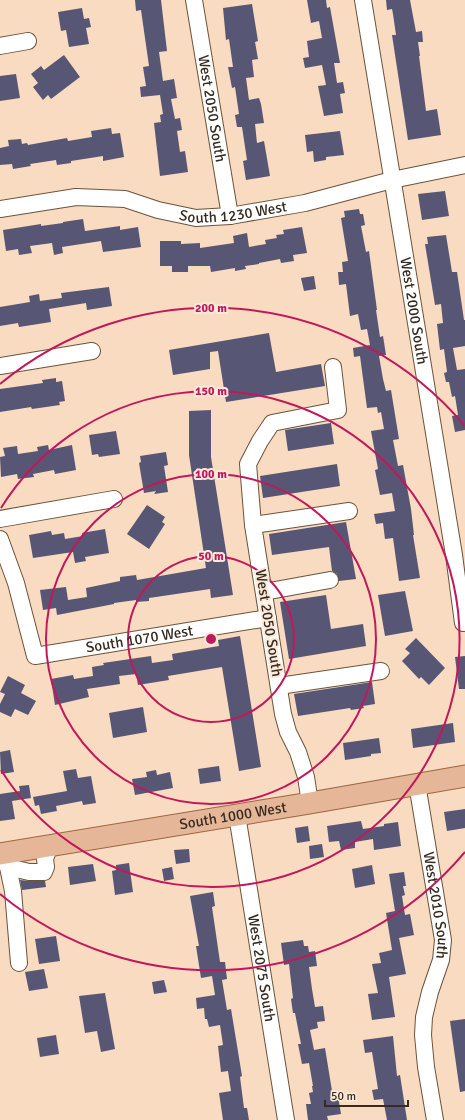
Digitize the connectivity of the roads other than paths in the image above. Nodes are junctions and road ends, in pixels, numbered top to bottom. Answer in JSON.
{"nodes":[{"id":1,"x":194,"y":0,"type":"edge"},
{"id":2,"x":363,"y":0,"type":"edge"},
{"id":3,"x":28,"y":41,"type":"dead end"},
{"id":4,"x":0,"y":46,"type":"edge"},
{"id":5,"x":465,"y":165,"type":"edge"},
{"id":6,"x":392,"y":180,"type":"junction"},
{"id":7,"x":0,"y":209,"type":"edge"},
{"id":8,"x":230,"y":216,"type":"junction"},
{"id":9,"x":92,"y":351,"type":"dead end"},
{"id":10,"x":0,"y":366,"type":"edge"},
{"id":11,"x":332,"y":367,"type":"dead end"},
{"id":12,"x":114,"y":499,"type":"dead end"},
{"id":13,"x":349,"y":511,"type":"dead end"},
{"id":14,"x":0,"y":519,"type":"edge"},
{"id":15,"x":253,"y":525,"type":"junction"},
{"id":16,"x":0,"y":539,"type":"edge"},
{"id":17,"x":460,"y":554,"type":"edge"},
{"id":18,"x":330,"y":580,"type":"dead end"},
{"id":19,"x":264,"y":592,"type":"junction"},
{"id":20,"x":268,"y":618,"type":"junction"},
{"id":21,"x":463,"y":623,"type":"dead end"},
{"id":22,"x":381,"y":671,"type":"dead end"},
{"id":23,"x":279,"y":686,"type":"junction"},
{"id":24,"x":465,"y":776,"type":"edge"},
{"id":25,"x":417,"y":784,"type":"junction"},
{"id":26,"x":310,"y":803,"type":"junction"},
{"id":27,"x":237,"y":815,"type":"junction"},
{"id":28,"x":4,"y":858,"type":"edge"},
{"id":29,"x":19,"y":963,"type":"dead end"},
{"id":30,"x":286,"y":1120,"type":"edge"},
{"id":31,"x":435,"y":1120,"type":"edge"}],
"edges":[{"from":1,"to":8,"type":"street","name":"West 2050 South"},
{"from":2,"to":6,"type":"street","name":"West 2000 South"},
{"from":3,"to":4,"type":"street"},
{"from":5,"to":6,"type":"street","name":"South 1230 West"},
{"from":6,"to":8,"type":"street","name":"South 1230 West"},
{"from":6,"to":17,"type":"street","name":"West 2000 South"},
{"from":7,"to":8,"type":"street","name":"South 1230 West"},
{"from":9,"to":10,"type":"street"},
{"from":11,"to":15,"type":"street","name":"West 2050 South"},
{"from":12,"to":14,"type":"street"},
{"from":13,"to":15,"type":"street"},
{"from":15,"to":19,"type":"street","name":"West 2050 South"},
{"from":16,"to":20,"type":"street","name":"South 1070 West"},
{"from":17,"to":21,"type":"street","name":"West 2000 South"},
{"from":18,"to":19,"type":"street"},
{"from":19,"to":20,"type":"street","name":"West 2050 South"},
{"from":20,"to":23,"type":"street","name":"West 2050 South"},
{"from":22,"to":23,"type":"street"},
{"from":23,"to":26,"type":"street","name":"West 2050 South"},
{"from":24,"to":25,"type":"main road","name":"South 1000 West"},
{"from":25,"to":26,"type":"main road","name":"South 1000 West"},
{"from":25,"to":31,"type":"street","name":"West 2010 South"},
{"from":26,"to":27,"type":"main road","name":"South 1000 West"},
{"from":27,"to":28,"type":"main road","name":"South 1000 West"},
{"from":27,"to":30,"type":"street","name":"West 2075 South"},
{"from":28,"to":29,"type":"street"}]}
